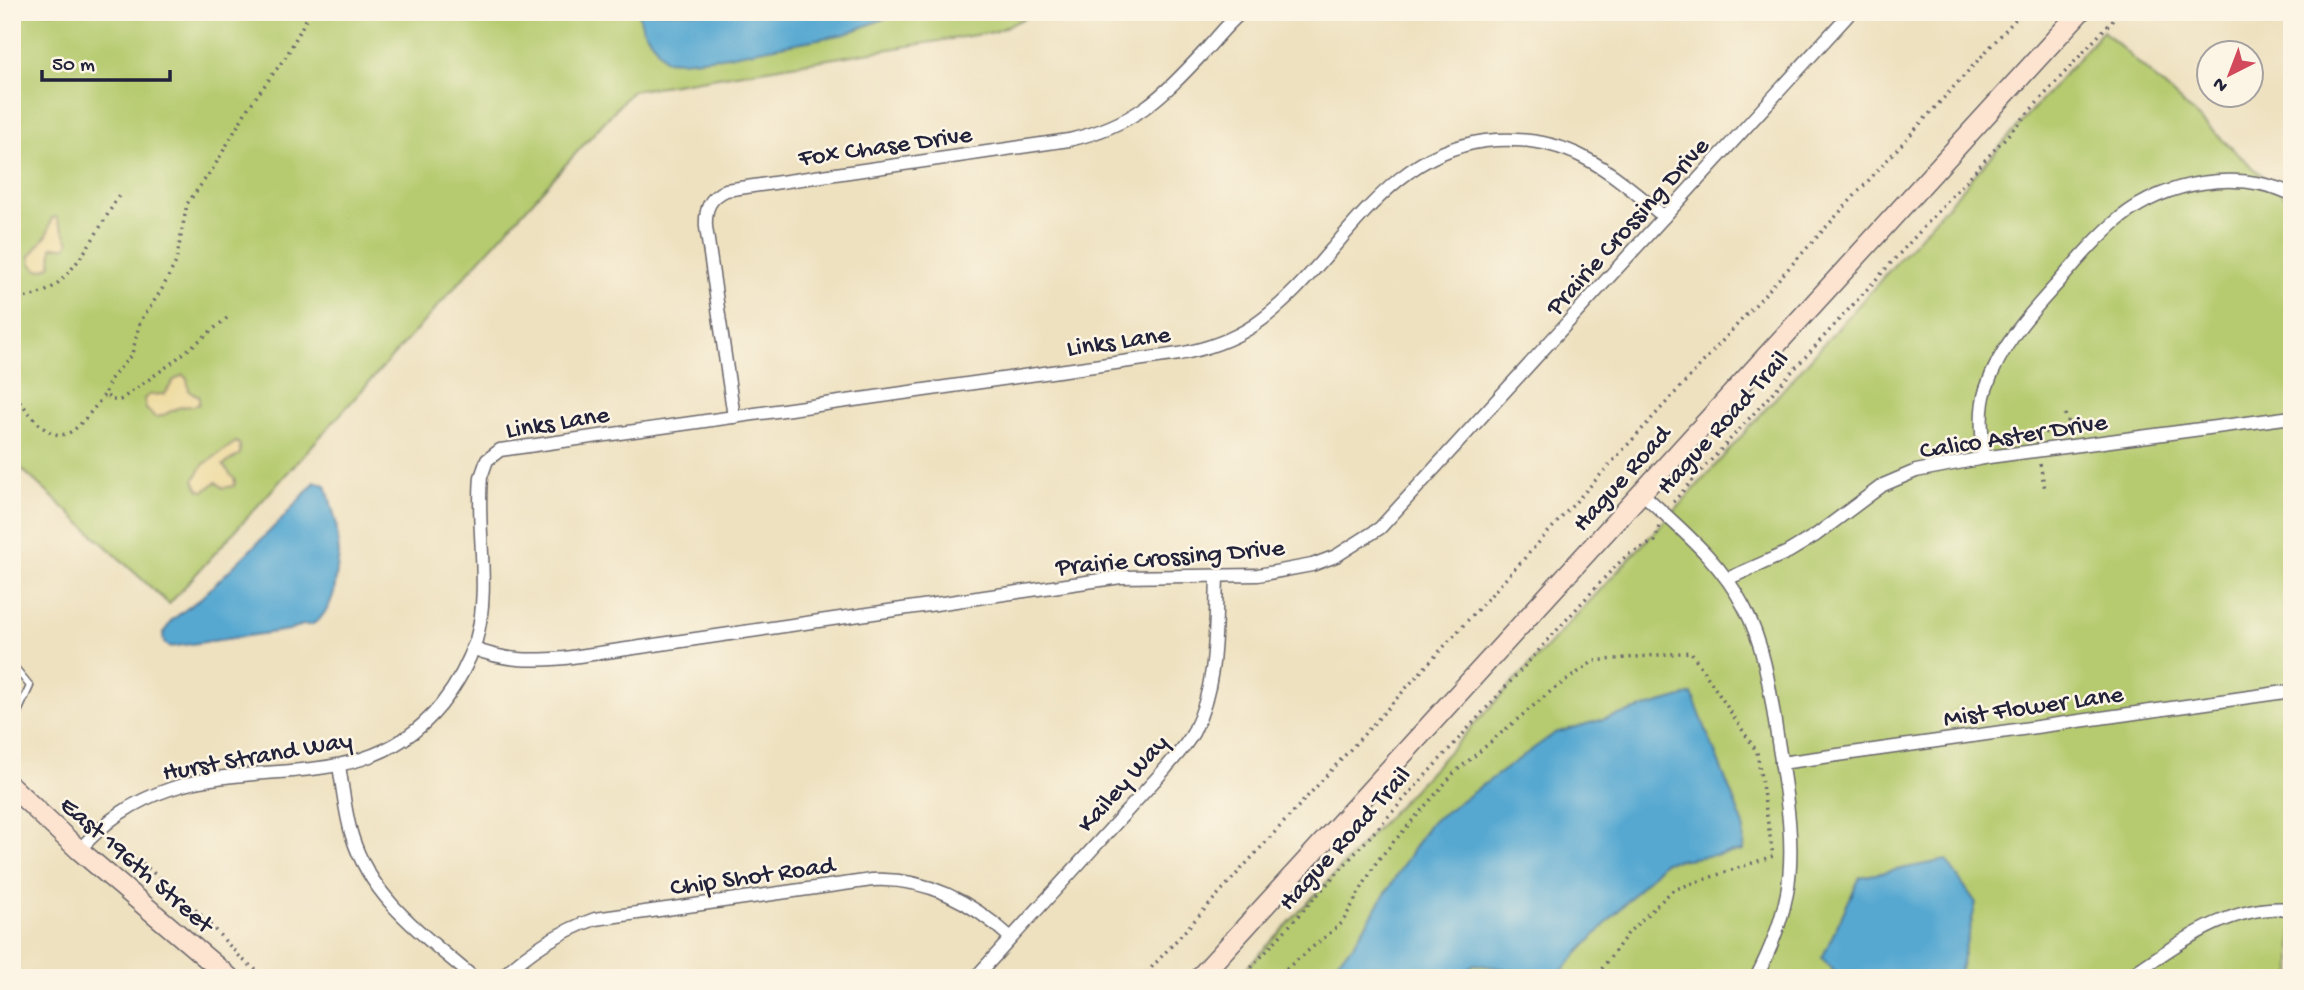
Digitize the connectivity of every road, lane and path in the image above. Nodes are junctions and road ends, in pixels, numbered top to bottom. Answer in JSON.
{"nodes":[{"id":1,"x":310,"y":12,"type":"edge"},
{"id":2,"x":1242,"y":12,"type":"edge"},
{"id":3,"x":1851,"y":12,"type":"edge"},
{"id":4,"x":2022,"y":12,"type":"edge"},
{"id":5,"x":2080,"y":12,"type":"edge"},
{"id":6,"x":2120,"y":12,"type":"edge"},
{"id":7,"x":120,"y":194,"type":"dead end"},
{"id":8,"x":2292,"y":194,"type":"edge"},
{"id":9,"x":1664,"y":218,"type":"junction"},
{"id":10,"x":12,"y":301,"type":"edge"},
{"id":11,"x":227,"y":318,"type":"dead end"},
{"id":12,"x":12,"y":390,"type":"edge"},
{"id":13,"x":105,"y":394,"type":"junction"},
{"id":14,"x":2064,"y":414,"type":"dead end"},
{"id":15,"x":734,"y":417,"type":"junction"},
{"id":16,"x":2292,"y":417,"type":"edge"},
{"id":17,"x":1999,"y":437,"type":"dead end"},
{"id":18,"x":2037,"y":451,"type":"junction"},
{"id":19,"x":1984,"y":458,"type":"junction"},
{"id":20,"x":487,"y":460,"type":"joint"},
{"id":21,"x":2045,"y":489,"type":"dead end"},
{"id":22,"x":1642,"y":493,"type":"junction"},
{"id":23,"x":1663,"y":513,"type":"junction"},
{"id":24,"x":1217,"y":577,"type":"junction"},
{"id":25,"x":1727,"y":579,"type":"junction"},
{"id":26,"x":472,"y":648,"type":"junction"},
{"id":27,"x":12,"y":664,"type":"edge"},
{"id":28,"x":2292,"y":691,"type":"edge"},
{"id":29,"x":12,"y":725,"type":"edge"},
{"id":30,"x":1781,"y":763,"type":"junction"},
{"id":31,"x":339,"y":766,"type":"junction"},
{"id":32,"x":12,"y":787,"type":"edge"},
{"id":33,"x":79,"y":850,"type":"junction"},
{"id":34,"x":132,"y":854,"type":"dead end"},
{"id":35,"x":2292,"y":909,"type":"edge"},
{"id":36,"x":1011,"y":938,"type":"junction"},
{"id":37,"x":230,"y":978,"type":"edge"},
{"id":38,"x":265,"y":978,"type":"edge"},
{"id":39,"x":474,"y":978,"type":"edge"},
{"id":40,"x":501,"y":978,"type":"edge"},
{"id":41,"x":975,"y":978,"type":"edge"},
{"id":42,"x":1142,"y":978,"type":"edge"},
{"id":43,"x":1199,"y":978,"type":"edge"},
{"id":44,"x":1242,"y":978,"type":"edge"},
{"id":45,"x":1275,"y":978,"type":"edge"},
{"id":46,"x":1595,"y":978,"type":"edge"},
{"id":47,"x":1756,"y":978,"type":"edge"},
{"id":48,"x":2127,"y":978,"type":"edge"}],
"edges":[{"from":1,"to":13,"type":"path"},
{"from":2,"to":15,"type":"street","name":"Fox Chase Drive"},
{"from":3,"to":9,"type":"street","name":"Prairie Crossing Drive"},
{"from":4,"to":42,"type":"path","name":"Hague Road Trail"},
{"from":5,"to":22,"type":"main road","name":"Hague Road"},
{"from":6,"to":23,"type":"path","name":"Hague Road Trail"},
{"from":7,"to":10,"type":"path"},
{"from":8,"to":19,"type":"street"},
{"from":9,"to":15,"type":"street","name":"Links Lane"},
{"from":9,"to":24,"type":"street","name":"Prairie Crossing Drive"},
{"from":11,"to":13,"type":"path"},
{"from":12,"to":13,"type":"path"},
{"from":14,"to":17,"type":"path"},
{"from":15,"to":20,"type":"street","name":"Links Lane"},
{"from":16,"to":18,"type":"street","name":"Calico Aster Drive"},
{"from":18,"to":19,"type":"street","name":"Calico Aster Drive"},
{"from":18,"to":21,"type":"path"},
{"from":19,"to":25,"type":"street","name":"Calico Aster Drive"},
{"from":20,"to":26,"type":"street","name":"Hurst Strand Way"},
{"from":22,"to":23,"type":"street"},
{"from":22,"to":43,"type":"main road","name":"Hague Road"},
{"from":23,"to":25,"type":"street"},
{"from":23,"to":44,"type":"path","name":"Hague Road Trail"},
{"from":24,"to":26,"type":"street","name":"Prairie Crossing Drive"},
{"from":24,"to":36,"type":"street","name":"Kailey Way"},
{"from":25,"to":30,"type":"street"},
{"from":26,"to":31,"type":"street","name":"Hurst Strand Way"},
{"from":27,"to":29,"type":"lane"},
{"from":28,"to":30,"type":"street","name":"Mist Flower Lane"},
{"from":30,"to":47,"type":"street"},
{"from":31,"to":33,"type":"street","name":"Hurst Strand Way"},
{"from":31,"to":39,"type":"street"},
{"from":32,"to":33,"type":"main road","name":"East 196th Street"},
{"from":33,"to":37,"type":"main road","name":"East 196th Street"},
{"from":34,"to":38,"type":"path"},
{"from":35,"to":48,"type":"street"},
{"from":36,"to":40,"type":"street","name":"Chip Shot Road"},
{"from":36,"to":41,"type":"street","name":"Kailey Way"},
{"from":45,"to":46,"type":"path"}]}
